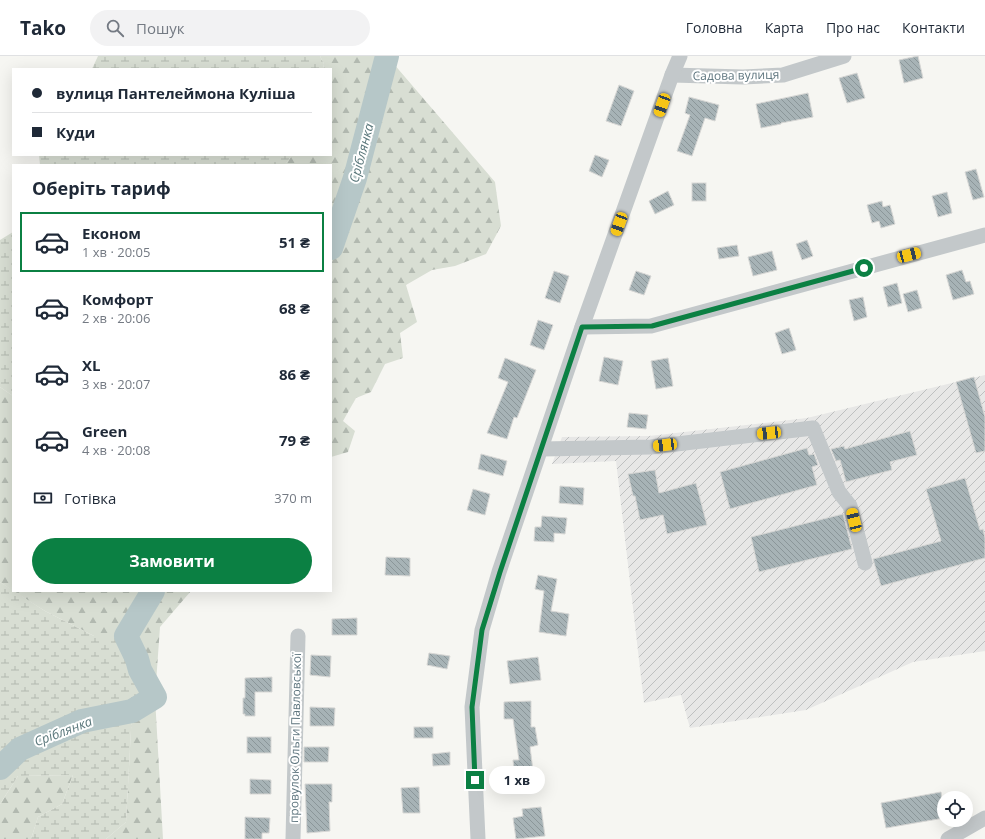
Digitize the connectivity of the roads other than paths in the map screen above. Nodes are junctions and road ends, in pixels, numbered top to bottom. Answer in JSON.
{"nodes":[{"id":1,"x":680,"y":56,"type":"edge"},
{"id":2,"x":844,"y":56,"type":"edge"},
{"id":3,"x":672,"y":76,"type":"junction"},
{"id":4,"x":985,"y":235,"type":"edge"},
{"id":5,"x":582,"y":327,"type":"junction"},
{"id":6,"x":541,"y":449,"type":"junction"},
{"id":7,"x":865,"y":562,"type":"dead end"},
{"id":8,"x":298,"y":636,"type":"dead end"},
{"id":9,"x":985,"y":818,"type":"edge"},
{"id":10,"x":293,"y":839,"type":"edge"},
{"id":11,"x":478,"y":839,"type":"edge"},
{"id":12,"x":948,"y":839,"type":"edge"}],
"edges":[{"from":1,"to":3,"type":"street"},
{"from":2,"to":3,"type":"street","name":"Садова вулиця"},
{"from":3,"to":5,"type":"street"},
{"from":4,"to":5,"type":"street"},
{"from":5,"to":6,"type":"street"},
{"from":6,"to":7,"type":"street"},
{"from":6,"to":11,"type":"street"},
{"from":8,"to":10,"type":"street","name":"провулок Ольги Павловської"},
{"from":9,"to":12,"type":"street"}]}
